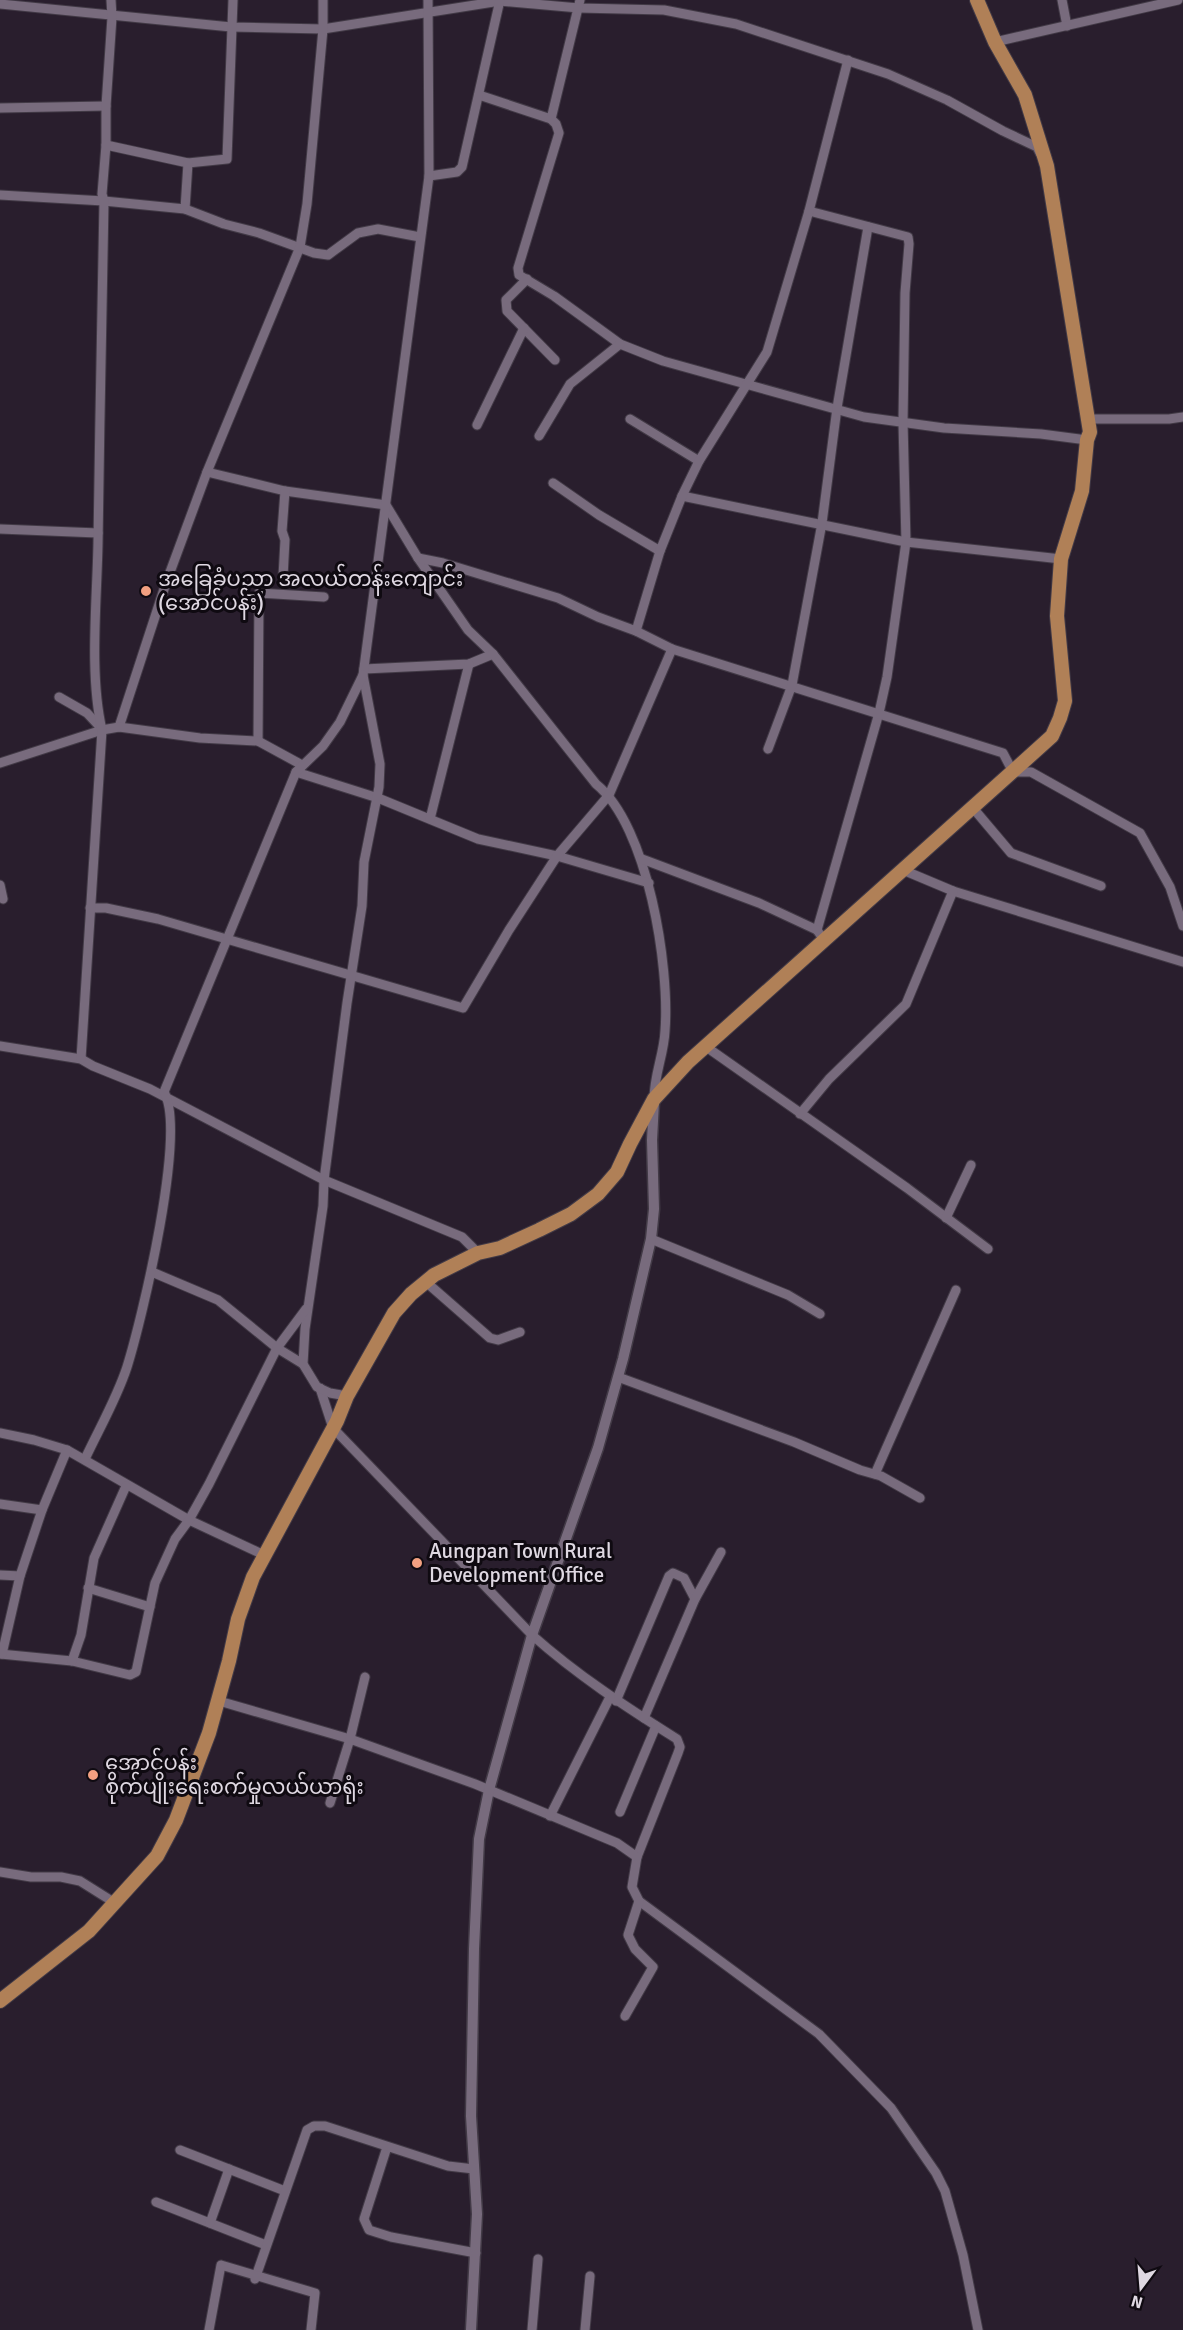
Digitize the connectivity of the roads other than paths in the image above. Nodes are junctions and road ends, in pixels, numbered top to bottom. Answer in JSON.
{"nodes":[{"id":1,"x":111,"y":0,"type":"edge"},
{"id":2,"x":233,"y":0,"type":"edge"},
{"id":3,"x":323,"y":0,"type":"edge"},
{"id":4,"x":428,"y":0,"type":"edge"},
{"id":5,"x":500,"y":0,"type":"edge"},
{"id":6,"x":977,"y":0,"type":"edge"},
{"id":7,"x":1062,"y":0,"type":"edge"},
{"id":8,"x":1131,"y":0,"type":"edge"},
{"id":9,"x":1178,"y":0,"type":"edge"},
{"id":10,"x":0,"y":4,"type":"edge"},
{"id":11,"x":579,"y":4,"type":"edge"},
{"id":12,"x":1133,"y":10,"type":"junction"},
{"id":13,"x":429,"y":11,"type":"junction"},
{"id":14,"x":112,"y":17,"type":"junction"},
{"id":15,"x":1067,"y":26,"type":"junction"},
{"id":16,"x":231,"y":27,"type":"junction"},
{"id":17,"x":323,"y":29,"type":"junction"},
{"id":18,"x":996,"y":42,"type":"junction"},
{"id":19,"x":848,"y":60,"type":"junction"},
{"id":20,"x":479,"y":95,"type":"junction"},
{"id":21,"x":106,"y":106,"type":"junction"},
{"id":22,"x":0,"y":108,"type":"edge"},
{"id":23,"x":551,"y":119,"type":"junction"},
{"id":24,"x":106,"y":145,"type":"junction"},
{"id":25,"x":188,"y":163,"type":"junction"},
{"id":26,"x":1047,"y":166,"type":"junction"},
{"id":27,"x":429,"y":176,"type":"junction"},
{"id":28,"x":0,"y":195,"type":"edge"},
{"id":29,"x":104,"y":201,"type":"junction"},
{"id":30,"x":185,"y":209,"type":"junction"},
{"id":31,"x":809,"y":211,"type":"junction"},
{"id":32,"x":868,"y":227,"type":"junction"},
{"id":33,"x":420,"y":237,"type":"junction"},
{"id":34,"x":300,"y":247,"type":"junction"},
{"id":35,"x":527,"y":279,"type":"junction"},
{"id":36,"x":524,"y":328,"type":"junction"},
{"id":37,"x":620,"y":344,"type":"junction"},
{"id":38,"x":555,"y":360,"type":"dead end"},
{"id":39,"x":747,"y":385,"type":"junction"},
{"id":40,"x":837,"y":408,"type":"junction"},
{"id":41,"x":1183,"y":417,"type":"edge"},
{"id":42,"x":630,"y":419,"type":"dead end"},
{"id":43,"x":1088,"y":419,"type":"junction"},
{"id":44,"x":903,"y":422,"type":"junction"},
{"id":45,"x":477,"y":425,"type":"dead end"},
{"id":46,"x":539,"y":436,"type":"dead end"},
{"id":47,"x":1087,"y":441,"type":"junction"},
{"id":48,"x":699,"y":461,"type":"junction"},
{"id":49,"x":207,"y":472,"type":"junction"},
{"id":50,"x":553,"y":483,"type":"dead end"},
{"id":51,"x":285,"y":491,"type":"junction"},
{"id":52,"x":682,"y":496,"type":"junction"},
{"id":53,"x":386,"y":505,"type":"junction"},
{"id":54,"x":822,"y":524,"type":"junction"},
{"id":55,"x":0,"y":529,"type":"edge"},
{"id":56,"x":98,"y":533,"type":"junction"},
{"id":57,"x":906,"y":542,"type":"junction"},
{"id":58,"x":660,"y":551,"type":"junction"},
{"id":59,"x":418,"y":558,"type":"junction"},
{"id":60,"x":1061,"y":559,"type":"junction"},
{"id":61,"x":284,"y":577,"type":"dead end"},
{"id":62,"x":324,"y":597,"type":"dead end"},
{"id":63,"x":636,"y":631,"type":"junction"},
{"id":64,"x":672,"y":649,"type":"junction"},
{"id":65,"x":493,"y":654,"type":"junction"},
{"id":66,"x":469,"y":664,"type":"junction"},
{"id":67,"x":364,"y":672,"type":"junction"},
{"id":68,"x":792,"y":685,"type":"junction"},
{"id":69,"x":59,"y":697,"type":"dead end"},
{"id":70,"x":879,"y":713,"type":"junction"},
{"id":71,"x":119,"y":728,"type":"junction"},
{"id":72,"x":102,"y":730,"type":"junction"},
{"id":73,"x":258,"y":741,"type":"junction"},
{"id":74,"x":768,"y":749,"type":"dead end"},
{"id":75,"x":0,"y":763,"type":"edge"},
{"id":76,"x":299,"y":768,"type":"junction"},
{"id":77,"x":1013,"y":772,"type":"junction"},
{"id":78,"x":609,"y":795,"type":"junction"},
{"id":79,"x":378,"y":798,"type":"junction"},
{"id":80,"x":973,"y":808,"type":"junction"},
{"id":81,"x":430,"y":819,"type":"junction"},
{"id":82,"x":557,"y":856,"type":"junction"},
{"id":83,"x":642,"y":859,"type":"junction"},
{"id":84,"x":903,"y":870,"type":"junction"},
{"id":85,"x":649,"y":883,"type":"junction"},
{"id":86,"x":0,"y":885,"type":"edge"},
{"id":87,"x":1101,"y":886,"type":"dead end"},
{"id":88,"x":953,"y":891,"type":"junction"},
{"id":89,"x":3,"y":899,"type":"dead end"},
{"id":90,"x":90,"y":908,"type":"junction"},
{"id":91,"x":1183,"y":926,"type":"edge"},
{"id":92,"x":821,"y":935,"type":"junction"},
{"id":93,"x":228,"y":938,"type":"junction"},
{"id":94,"x":1183,"y":962,"type":"edge"},
{"id":95,"x":352,"y":976,"type":"junction"},
{"id":96,"x":0,"y":1046,"type":"edge"},
{"id":97,"x":705,"y":1046,"type":"junction"},
{"id":98,"x":81,"y":1059,"type":"junction"},
{"id":99,"x":654,"y":1099,"type":"junction"},
{"id":100,"x":169,"y":1100,"type":"junction"},
{"id":101,"x":800,"y":1114,"type":"junction"},
{"id":102,"x":971,"y":1164,"type":"dead end"},
{"id":103,"x":324,"y":1180,"type":"junction"},
{"id":104,"x":946,"y":1218,"type":"junction"},
{"id":105,"x":651,"y":1239,"type":"junction"},
{"id":106,"x":988,"y":1249,"type":"dead end"},
{"id":107,"x":478,"y":1253,"type":"junction"},
{"id":108,"x":152,"y":1272,"type":"junction"},
{"id":109,"x":426,"y":1282,"type":"junction"},
{"id":110,"x":956,"y":1290,"type":"dead end"},
{"id":111,"x":308,"y":1307,"type":"junction"},
{"id":112,"x":820,"y":1314,"type":"dead end"},
{"id":113,"x":520,"y":1332,"type":"dead end"},
{"id":114,"x":277,"y":1348,"type":"junction"},
{"id":115,"x":303,"y":1364,"type":"junction"},
{"id":116,"x":618,"y":1377,"type":"junction"},
{"id":117,"x":320,"y":1388,"type":"junction"},
{"id":118,"x":347,"y":1396,"type":"junction"},
{"id":119,"x":333,"y":1428,"type":"junction"},
{"id":120,"x":0,"y":1433,"type":"edge"},
{"id":121,"x":67,"y":1450,"type":"junction"},
{"id":122,"x":85,"y":1459,"type":"junction"},
{"id":123,"x":875,"y":1474,"type":"junction"},
{"id":124,"x":126,"y":1485,"type":"junction"},
{"id":125,"x":920,"y":1498,"type":"dead end"},
{"id":126,"x":0,"y":1504,"type":"edge"},
{"id":127,"x":42,"y":1510,"type":"junction"},
{"id":128,"x":189,"y":1520,"type":"junction"},
{"id":129,"x":721,"y":1552,"type":"dead end"},
{"id":130,"x":264,"y":1554,"type":"junction"},
{"id":131,"x":0,"y":1575,"type":"edge"},
{"id":132,"x":20,"y":1576,"type":"junction"},
{"id":133,"x":88,"y":1588,"type":"junction"},
{"id":134,"x":695,"y":1599,"type":"junction"},
{"id":135,"x":150,"y":1607,"type":"junction"},
{"id":136,"x":532,"y":1635,"type":"junction"},
{"id":137,"x":1,"y":1654,"type":"edge"},
{"id":138,"x":72,"y":1661,"type":"junction"},
{"id":139,"x":365,"y":1677,"type":"dead end"},
{"id":140,"x":613,"y":1699,"type":"junction"},
{"id":141,"x":219,"y":1701,"type":"junction"},
{"id":142,"x":644,"y":1718,"type":"junction"},
{"id":143,"x":656,"y":1726,"type":"junction"},
{"id":144,"x":350,"y":1739,"type":"junction"},
{"id":145,"x":489,"y":1790,"type":"junction"},
{"id":146,"x":330,"y":1803,"type":"dead end"},
{"id":147,"x":620,"y":1812,"type":"dead end"},
{"id":148,"x":550,"y":1816,"type":"junction"},
{"id":149,"x":637,"y":1857,"type":"junction"},
{"id":150,"x":0,"y":1872,"type":"edge"},
{"id":151,"x":639,"y":1901,"type":"junction"},
{"id":152,"x":115,"y":1903,"type":"junction"},
{"id":153,"x":0,"y":2001,"type":"edge"},
{"id":154,"x":625,"y":2016,"type":"dead end"},
{"id":155,"x":387,"y":2147,"type":"junction"},
{"id":156,"x":180,"y":2150,"type":"dead end"},
{"id":157,"x":229,"y":2169,"type":"junction"},
{"id":158,"x":474,"y":2169,"type":"junction"},
{"id":159,"x":285,"y":2191,"type":"junction"},
{"id":160,"x":156,"y":2202,"type":"dead end"},
{"id":161,"x":210,"y":2223,"type":"junction"},
{"id":162,"x":266,"y":2245,"type":"junction"},
{"id":163,"x":476,"y":2253,"type":"junction"},
{"id":164,"x":538,"y":2259,"type":"dead end"},
{"id":165,"x":590,"y":2276,"type":"dead end"},
{"id":166,"x":255,"y":2277,"type":"junction"},
{"id":167,"x":209,"y":2330,"type":"edge"},
{"id":168,"x":311,"y":2330,"type":"edge"},
{"id":169,"x":471,"y":2330,"type":"edge"},
{"id":170,"x":532,"y":2330,"type":"edge"},
{"id":171,"x":585,"y":2330,"type":"edge"},
{"id":172,"x":978,"y":2330,"type":"edge"}],
"edges":[{"from":1,"to":14,"type":"street"},
{"from":2,"to":16,"type":"street"},
{"from":3,"to":17,"type":"street"},
{"from":4,"to":13,"type":"street"},
{"from":5,"to":11,"type":"street"},
{"from":5,"to":13,"type":"street"},
{"from":5,"to":20,"type":"street"},
{"from":6,"to":18,"type":"main road"},
{"from":7,"to":15,"type":"street"},
{"from":8,"to":12,"type":"street"},
{"from":9,"to":12,"type":"street"},
{"from":10,"to":14,"type":"street"},
{"from":11,"to":19,"type":"street"},
{"from":11,"to":23,"type":"street"},
{"from":12,"to":15,"type":"street"},
{"from":13,"to":17,"type":"street"},
{"from":13,"to":27,"type":"street"},
{"from":14,"to":16,"type":"street"},
{"from":14,"to":21,"type":"street"},
{"from":15,"to":18,"type":"street"},
{"from":16,"to":17,"type":"street"},
{"from":16,"to":25,"type":"street"},
{"from":17,"to":34,"type":"street"},
{"from":18,"to":26,"type":"main road"},
{"from":19,"to":26,"type":"street"},
{"from":19,"to":31,"type":"street"},
{"from":20,"to":23,"type":"street"},
{"from":20,"to":27,"type":"street"},
{"from":21,"to":22,"type":"street"},
{"from":21,"to":24,"type":"street"},
{"from":23,"to":35,"type":"street"},
{"from":24,"to":25,"type":"street"},
{"from":24,"to":29,"type":"street"},
{"from":25,"to":30,"type":"street"},
{"from":26,"to":43,"type":"main road"},
{"from":27,"to":33,"type":"street"},
{"from":28,"to":29,"type":"street"},
{"from":29,"to":30,"type":"street"},
{"from":29,"to":56,"type":"street"},
{"from":30,"to":34,"type":"street"},
{"from":31,"to":32,"type":"street"},
{"from":31,"to":39,"type":"street"},
{"from":32,"to":40,"type":"street"},
{"from":32,"to":44,"type":"street"},
{"from":33,"to":34,"type":"street"},
{"from":33,"to":53,"type":"street"},
{"from":34,"to":49,"type":"street"},
{"from":35,"to":36,"type":"street"},
{"from":35,"to":37,"type":"street"},
{"from":36,"to":38,"type":"street"},
{"from":36,"to":45,"type":"street"},
{"from":37,"to":39,"type":"street"},
{"from":37,"to":46,"type":"street"},
{"from":39,"to":40,"type":"street"},
{"from":39,"to":48,"type":"street"},
{"from":40,"to":44,"type":"street"},
{"from":40,"to":54,"type":"street"},
{"from":41,"to":43,"type":"street"},
{"from":42,"to":48,"type":"street"},
{"from":43,"to":47,"type":"main road"},
{"from":44,"to":47,"type":"street"},
{"from":44,"to":57,"type":"street"},
{"from":47,"to":60,"type":"main road"},
{"from":48,"to":52,"type":"street"},
{"from":49,"to":51,"type":"street"},
{"from":49,"to":71,"type":"street"},
{"from":50,"to":58,"type":"street"},
{"from":51,"to":53,"type":"street"},
{"from":51,"to":61,"type":"street"},
{"from":52,"to":54,"type":"street"},
{"from":52,"to":58,"type":"street"},
{"from":53,"to":59,"type":"street"},
{"from":53,"to":67,"type":"street"},
{"from":54,"to":57,"type":"street"},
{"from":54,"to":68,"type":"street"},
{"from":55,"to":56,"type":"street"},
{"from":56,"to":72,"type":"street"},
{"from":57,"to":60,"type":"street"},
{"from":57,"to":70,"type":"street"},
{"from":58,"to":63,"type":"street"},
{"from":59,"to":63,"type":"street"},
{"from":59,"to":65,"type":"street"},
{"from":60,"to":77,"type":"main road"},
{"from":62,"to":73,"type":"street"},
{"from":63,"to":64,"type":"street"},
{"from":64,"to":68,"type":"street"},
{"from":64,"to":78,"type":"street"},
{"from":65,"to":66,"type":"street"},
{"from":65,"to":78,"type":"street"},
{"from":66,"to":67,"type":"street"},
{"from":66,"to":81,"type":"street"},
{"from":67,"to":76,"type":"street"},
{"from":67,"to":79,"type":"street"},
{"from":68,"to":70,"type":"street"},
{"from":68,"to":74,"type":"street"},
{"from":69,"to":72,"type":"street"},
{"from":70,"to":77,"type":"street"},
{"from":70,"to":92,"type":"street"},
{"from":71,"to":72,"type":"street"},
{"from":71,"to":73,"type":"street"},
{"from":72,"to":75,"type":"street"},
{"from":72,"to":90,"type":"street"},
{"from":73,"to":76,"type":"street"},
{"from":76,"to":79,"type":"street"},
{"from":76,"to":93,"type":"street"},
{"from":77,"to":80,"type":"main road"},
{"from":77,"to":91,"type":"street"},
{"from":78,"to":82,"type":"street"},
{"from":78,"to":83,"type":"street"},
{"from":79,"to":81,"type":"street"},
{"from":79,"to":95,"type":"street"},
{"from":80,"to":84,"type":"main road"},
{"from":80,"to":87,"type":"street"},
{"from":81,"to":82,"type":"street"},
{"from":82,"to":85,"type":"street"},
{"from":82,"to":95,"type":"street"},
{"from":83,"to":85,"type":"street"},
{"from":83,"to":92,"type":"street"},
{"from":84,"to":88,"type":"street"},
{"from":84,"to":92,"type":"main road"},
{"from":85,"to":99,"type":"street"},
{"from":86,"to":89,"type":"street"},
{"from":88,"to":94,"type":"street"},
{"from":88,"to":101,"type":"street"},
{"from":90,"to":93,"type":"street"},
{"from":90,"to":98,"type":"street"},
{"from":92,"to":97,"type":"main road"},
{"from":93,"to":95,"type":"street"},
{"from":93,"to":100,"type":"street"},
{"from":95,"to":103,"type":"street"},
{"from":96,"to":98,"type":"street"},
{"from":97,"to":99,"type":"main road"},
{"from":97,"to":101,"type":"street"},
{"from":98,"to":100,"type":"street"},
{"from":99,"to":105,"type":"street"},
{"from":99,"to":107,"type":"main road"},
{"from":100,"to":103,"type":"street"},
{"from":100,"to":108,"type":"street"},
{"from":101,"to":104,"type":"street"},
{"from":102,"to":104,"type":"street"},
{"from":103,"to":107,"type":"street"},
{"from":103,"to":111,"type":"street"},
{"from":104,"to":106,"type":"street"},
{"from":105,"to":112,"type":"street"},
{"from":105,"to":116,"type":"street"},
{"from":107,"to":109,"type":"main road"},
{"from":108,"to":114,"type":"street"},
{"from":108,"to":122,"type":"street"},
{"from":109,"to":113,"type":"street"},
{"from":109,"to":118,"type":"main road"},
{"from":110,"to":123,"type":"street"},
{"from":111,"to":114,"type":"street"},
{"from":111,"to":115,"type":"street"},
{"from":114,"to":115,"type":"street"},
{"from":114,"to":128,"type":"street"},
{"from":115,"to":117,"type":"street"},
{"from":116,"to":123,"type":"street"},
{"from":116,"to":136,"type":"street"},
{"from":117,"to":118,"type":"street"},
{"from":117,"to":119,"type":"street"},
{"from":118,"to":119,"type":"main road"},
{"from":119,"to":130,"type":"main road"},
{"from":119,"to":136,"type":"street"},
{"from":120,"to":121,"type":"street"},
{"from":121,"to":122,"type":"street"},
{"from":121,"to":127,"type":"street"},
{"from":122,"to":124,"type":"street"},
{"from":123,"to":125,"type":"street"},
{"from":124,"to":128,"type":"street"},
{"from":124,"to":133,"type":"street"},
{"from":126,"to":127,"type":"street"},
{"from":127,"to":132,"type":"street"},
{"from":128,"to":130,"type":"street"},
{"from":128,"to":135,"type":"street"},
{"from":129,"to":134,"type":"street"},
{"from":130,"to":141,"type":"main road"},
{"from":131,"to":132,"type":"street"},
{"from":132,"to":137,"type":"street"},
{"from":133,"to":135,"type":"street"},
{"from":133,"to":138,"type":"street"},
{"from":134,"to":140,"type":"street"},
{"from":134,"to":142,"type":"street"},
{"from":135,"to":138,"type":"street"},
{"from":136,"to":140,"type":"street"},
{"from":136,"to":145,"type":"street"},
{"from":137,"to":138,"type":"street"},
{"from":139,"to":144,"type":"street"},
{"from":140,"to":142,"type":"street"},
{"from":140,"to":148,"type":"street"},
{"from":141,"to":144,"type":"street"},
{"from":141,"to":152,"type":"main road"},
{"from":142,"to":143,"type":"street"},
{"from":143,"to":147,"type":"street"},
{"from":143,"to":149,"type":"street"},
{"from":144,"to":145,"type":"street"},
{"from":144,"to":146,"type":"street"},
{"from":145,"to":148,"type":"street"},
{"from":145,"to":158,"type":"street"},
{"from":148,"to":149,"type":"street"},
{"from":149,"to":151,"type":"street"},
{"from":150,"to":152,"type":"street"},
{"from":151,"to":154,"type":"street"},
{"from":151,"to":172,"type":"street"},
{"from":152,"to":153,"type":"main road"},
{"from":155,"to":158,"type":"street"},
{"from":155,"to":159,"type":"street"},
{"from":155,"to":163,"type":"street"},
{"from":156,"to":157,"type":"street"},
{"from":157,"to":159,"type":"street"},
{"from":157,"to":161,"type":"street"},
{"from":158,"to":163,"type":"street"},
{"from":159,"to":162,"type":"street"},
{"from":160,"to":161,"type":"street"},
{"from":161,"to":162,"type":"street"},
{"from":162,"to":166,"type":"street"},
{"from":163,"to":169,"type":"street"},
{"from":164,"to":170,"type":"street"},
{"from":165,"to":171,"type":"street"},
{"from":166,"to":167,"type":"street"},
{"from":166,"to":168,"type":"street"}]}
